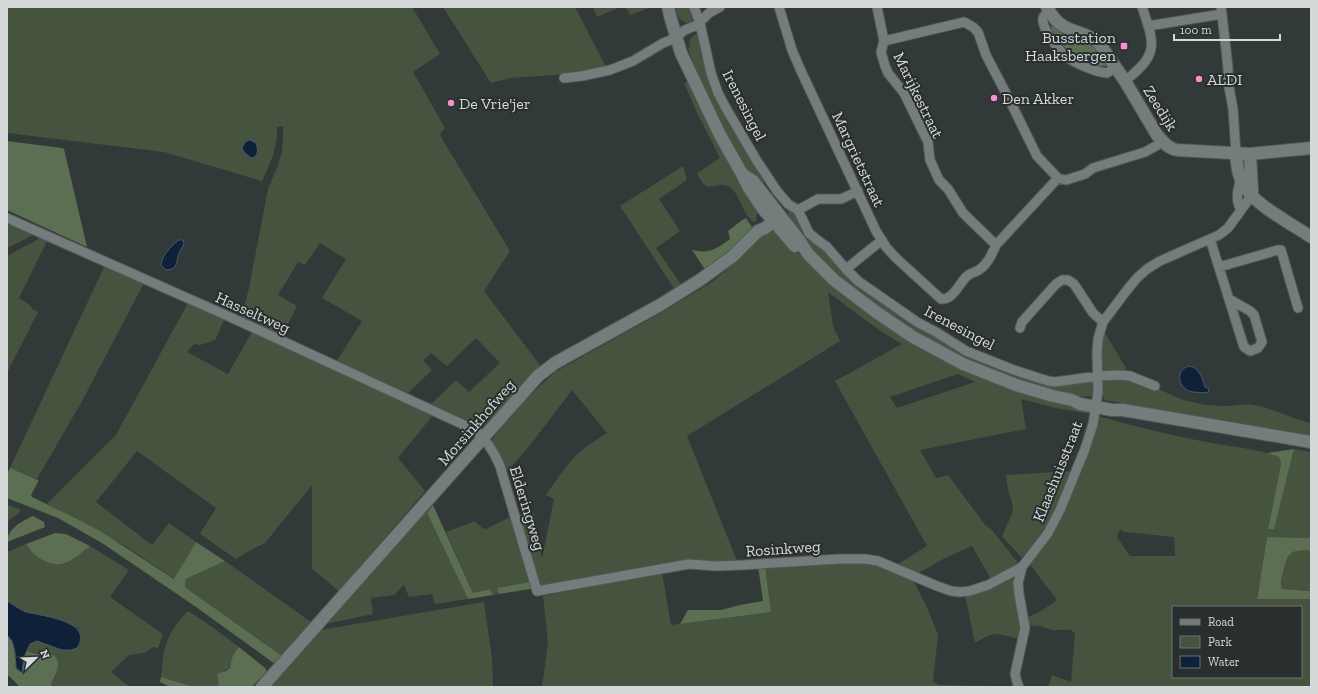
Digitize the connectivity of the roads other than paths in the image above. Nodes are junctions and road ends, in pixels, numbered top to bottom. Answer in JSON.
{"nodes":[{"id":1,"x":668,"y":7,"type":"edge"},
{"id":2,"x":672,"y":7,"type":"edge"},
{"id":3,"x":694,"y":7,"type":"edge"},
{"id":4,"x":720,"y":7,"type":"edge"},
{"id":5,"x":779,"y":7,"type":"edge"},
{"id":6,"x":877,"y":7,"type":"edge"},
{"id":7,"x":1142,"y":7,"type":"edge"},
{"id":8,"x":1048,"y":9,"type":"edge"},
{"id":9,"x":1221,"y":10,"type":"edge"},
{"id":10,"x":700,"y":23,"type":"junction"},
{"id":11,"x":1148,"y":26,"type":"junction"},
{"id":12,"x":679,"y":34,"type":"junction"},
{"id":13,"x":884,"y":41,"type":"junction"},
{"id":14,"x":1116,"y":67,"type":"junction"},
{"id":15,"x":564,"y":78,"type":"dead end"},
{"id":16,"x":1125,"y":81,"type":"junction"},
{"id":17,"x":1163,"y":142,"type":"junction"},
{"id":18,"x":1311,"y":148,"type":"edge"},
{"id":19,"x":1236,"y":153,"type":"junction"},
{"id":20,"x":1250,"y":154,"type":"junction"},
{"id":21,"x":1250,"y":170,"type":"junction"},
{"id":22,"x":1240,"y":175,"type":"junction"},
{"id":23,"x":1058,"y":178,"type":"junction"},
{"id":24,"x":858,"y":191,"type":"junction"},
{"id":25,"x":1252,"y":195,"type":"junction"},
{"id":26,"x":798,"y":210,"type":"junction"},
{"id":27,"x":1241,"y":210,"type":"junction"},
{"id":28,"x":773,"y":217,"type":"junction"},
{"id":29,"x":7,"y":218,"type":"edge"},
{"id":30,"x":1311,"y":237,"type":"edge"},
{"id":31,"x":1210,"y":239,"type":"junction"},
{"id":32,"x":882,"y":240,"type":"junction"},
{"id":33,"x":996,"y":245,"type":"junction"},
{"id":34,"x":1218,"y":267,"type":"junction"},
{"id":35,"x":846,"y":269,"type":"junction"},
{"id":36,"x":1228,"y":299,"type":"junction"},
{"id":37,"x":1298,"y":308,"type":"dead end"},
{"id":38,"x":1104,"y":322,"type":"junction"},
{"id":39,"x":1020,"y":328,"type":"dead end"},
{"id":40,"x":1098,"y":376,"type":"junction"},
{"id":41,"x":1155,"y":386,"type":"dead end"},
{"id":42,"x":1096,"y":404,"type":"junction"},
{"id":43,"x":484,"y":437,"type":"junction"},
{"id":44,"x":1311,"y":442,"type":"edge"},
{"id":45,"x":1022,"y":567,"type":"junction"},
{"id":46,"x":536,"y":591,"type":"joint"},
{"id":47,"x":262,"y":687,"type":"edge"},
{"id":48,"x":1020,"y":687,"type":"edge"}],
"edges":[{"from":1,"to":12,"type":"main road"},
{"from":2,"to":12,"type":"main road"},
{"from":3,"to":10,"type":"street","name":"Irenesingel"},
{"from":4,"to":10,"type":"street"},
{"from":5,"to":24,"type":"street","name":"Margrietstraat"},
{"from":6,"to":13,"type":"street","name":"Marijkestraat"},
{"from":7,"to":11,"type":"street"},
{"from":8,"to":14,"type":"main road","name":"Zeedijk"},
{"from":8,"to":14,"type":"street","name":"Zeedijk"},
{"from":9,"to":11,"type":"street"},
{"from":9,"to":19,"type":"street"},
{"from":10,"to":12,"type":"street"},
{"from":10,"to":26,"type":"street","name":"Irenesingel"},
{"from":11,"to":16,"type":"street"},
{"from":12,"to":15,"type":"street"},
{"from":12,"to":28,"type":"main road"},
{"from":13,"to":23,"type":"street"},
{"from":13,"to":33,"type":"street","name":"Marijkestraat"},
{"from":14,"to":16,"type":"main road","name":"Zeedijk"},
{"from":16,"to":17,"type":"main road","name":"Zeedijk"},
{"from":17,"to":19,"type":"main road","name":"Zeedijk"},
{"from":17,"to":23,"type":"street"},
{"from":18,"to":20,"type":"main road","name":"Zeedijk"},
{"from":19,"to":20,"type":"main road","name":"Zeedijk"},
{"from":19,"to":22,"type":"main road"},
{"from":20,"to":21,"type":"main road"},
{"from":21,"to":22,"type":"street"},
{"from":21,"to":25,"type":"main road"},
{"from":22,"to":25,"type":"main road"},
{"from":22,"to":27,"type":"street"},
{"from":23,"to":33,"type":"street"},
{"from":24,"to":26,"type":"street"},
{"from":24,"to":32,"type":"street","name":"Margrietstraat"},
{"from":25,"to":27,"type":"street","name":"Klaashuisstraat"},
{"from":25,"to":30,"type":"main road"},
{"from":26,"to":35,"type":"street","name":"Irenesingel"},
{"from":27,"to":31,"type":"street","name":"Klaashuisstraat"},
{"from":28,"to":42,"type":"main road"},
{"from":28,"to":43,"type":"main road","name":"Morsinkhofweg"},
{"from":29,"to":43,"type":"street","name":"Hasseltweg"},
{"from":31,"to":34,"type":"street"},
{"from":31,"to":38,"type":"street","name":"Klaashuisstraat"},
{"from":32,"to":33,"type":"street","name":"Margrietstraat"},
{"from":32,"to":35,"type":"street"},
{"from":34,"to":36,"type":"street"},
{"from":34,"to":37,"type":"street"},
{"from":35,"to":40,"type":"street","name":"Irenesingel"},
{"from":36,"to":36,"type":"street"},
{"from":38,"to":39,"type":"street"},
{"from":38,"to":40,"type":"street","name":"Klaashuisstraat"},
{"from":40,"to":41,"type":"street","name":"Irenesingel"},
{"from":40,"to":42,"type":"street","name":"Klaashuisstraat"},
{"from":42,"to":44,"type":"main road"},
{"from":42,"to":45,"type":"street","name":"Klaashuisstraat"},
{"from":43,"to":46,"type":"street","name":"Elderingweg"},
{"from":43,"to":47,"type":"main road","name":"Morsinkhofweg"},
{"from":45,"to":46,"type":"street","name":"Rosinkweg"},
{"from":45,"to":48,"type":"street","name":"Klaashuisstraat"}]}
